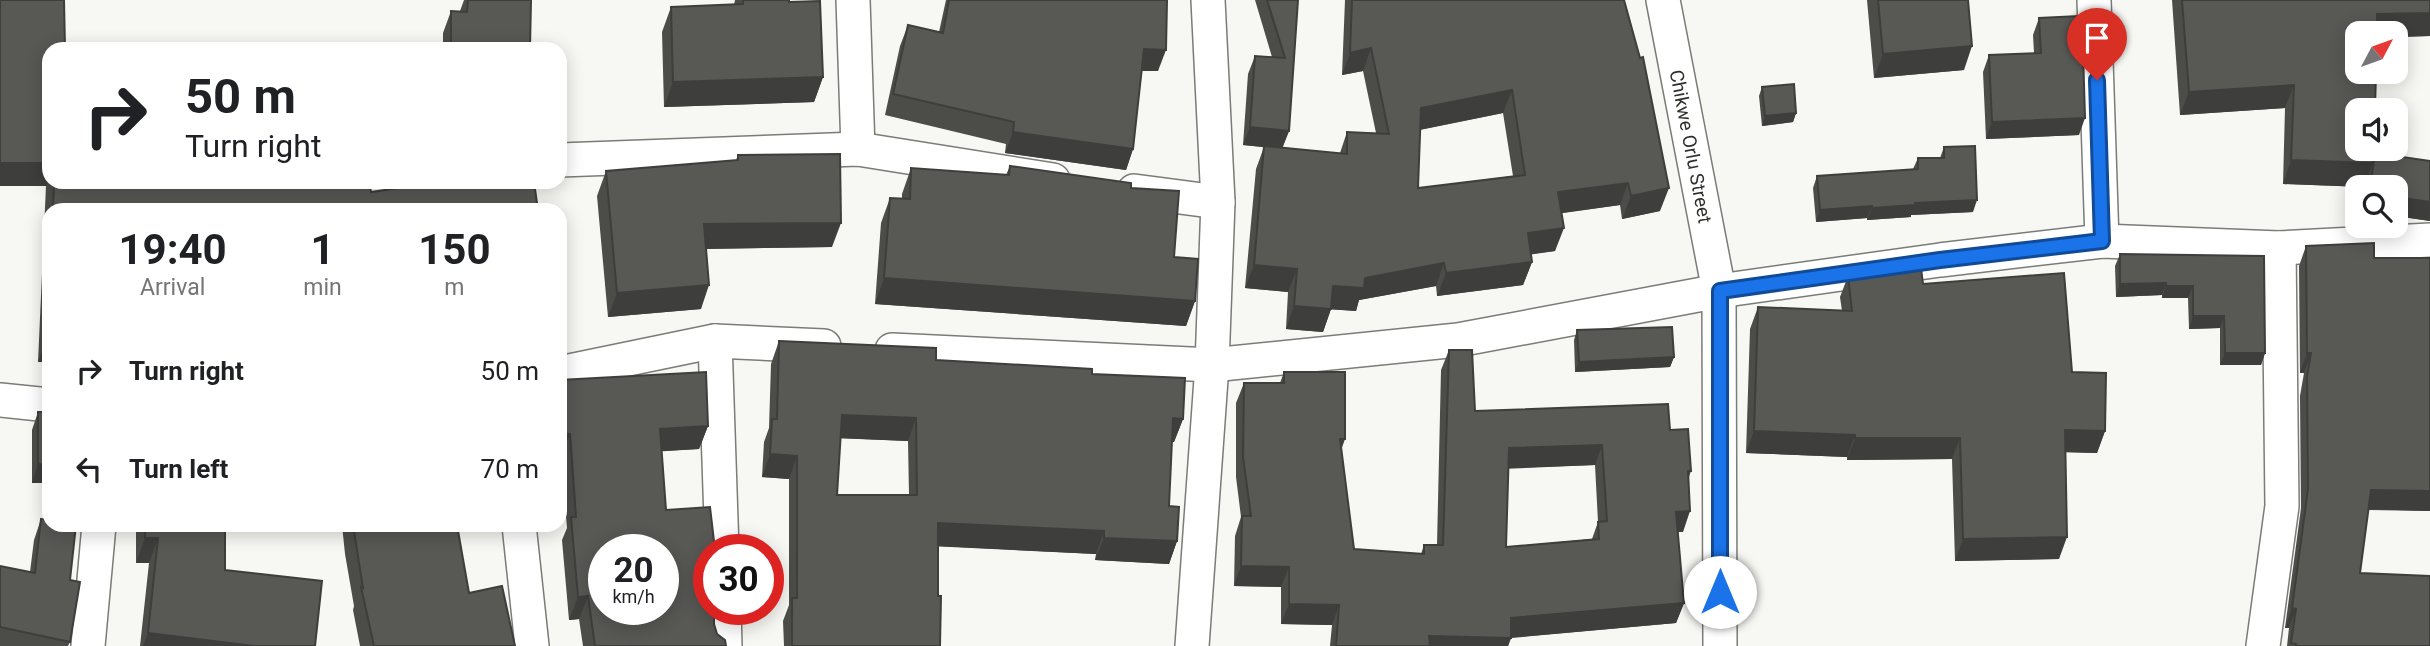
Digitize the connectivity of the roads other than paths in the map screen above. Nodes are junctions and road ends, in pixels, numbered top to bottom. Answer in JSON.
{"nodes":[{"id":1,"x":853,"y":0,"type":"edge"},
{"id":2,"x":1209,"y":0,"type":"edge"},
{"id":3,"x":1662,"y":0,"type":"edge"},
{"id":4,"x":2094,"y":0,"type":"edge"},
{"id":5,"x":858,"y":149,"type":"junction"},
{"id":6,"x":567,"y":160,"type":"edge"},
{"id":7,"x":1218,"y":202,"type":"junction"},
{"id":8,"x":2430,"y":240,"type":"edge"},
{"id":9,"x":2102,"y":241,"type":"junction"},
{"id":10,"x":2279,"y":248,"type":"junction"},
{"id":11,"x":1720,"y":291,"type":"junction"},
{"id":12,"x":715,"y":341,"type":"junction"},
{"id":13,"x":1212,"y":365,"type":"junction"},
{"id":14,"x":567,"y":372,"type":"edge"},
{"id":15,"x":0,"y":400,"type":"edge"},
{"id":16,"x":42,"y":404,"type":"edge"},
{"id":17,"x":98,"y":532,"type":"edge"},
{"id":18,"x":520,"y":532,"type":"edge"},
{"id":19,"x":721,"y":534,"type":"edge"},
{"id":20,"x":725,"y":625,"type":"edge"},
{"id":21,"x":88,"y":646,"type":"edge"},
{"id":22,"x":532,"y":646,"type":"edge"},
{"id":23,"x":726,"y":646,"type":"edge"},
{"id":24,"x":1192,"y":646,"type":"edge"},
{"id":25,"x":1720,"y":646,"type":"edge"},
{"id":26,"x":2263,"y":646,"type":"edge"}],
"edges":[{"from":1,"to":5,"type":"street"},
{"from":2,"to":7,"type":"street"},
{"from":3,"to":11,"type":"street","name":"Chikwe Orlu Street"},
{"from":4,"to":9,"type":"street"},
{"from":5,"to":6,"type":"street"},
{"from":5,"to":7,"type":"street"},
{"from":7,"to":13,"type":"street"},
{"from":8,"to":10,"type":"street"},
{"from":9,"to":10,"type":"street"},
{"from":9,"to":11,"type":"street"},
{"from":10,"to":26,"type":"street"},
{"from":11,"to":13,"type":"street"},
{"from":11,"to":25,"type":"street","name":"Chikwe Orlu Street"},
{"from":12,"to":13,"type":"street"},
{"from":12,"to":14,"type":"street"},
{"from":12,"to":19,"type":"street"},
{"from":13,"to":24,"type":"street"},
{"from":15,"to":16,"type":"street"},
{"from":17,"to":21,"type":"street"},
{"from":18,"to":22,"type":"street"},
{"from":20,"to":23,"type":"street"}]}
